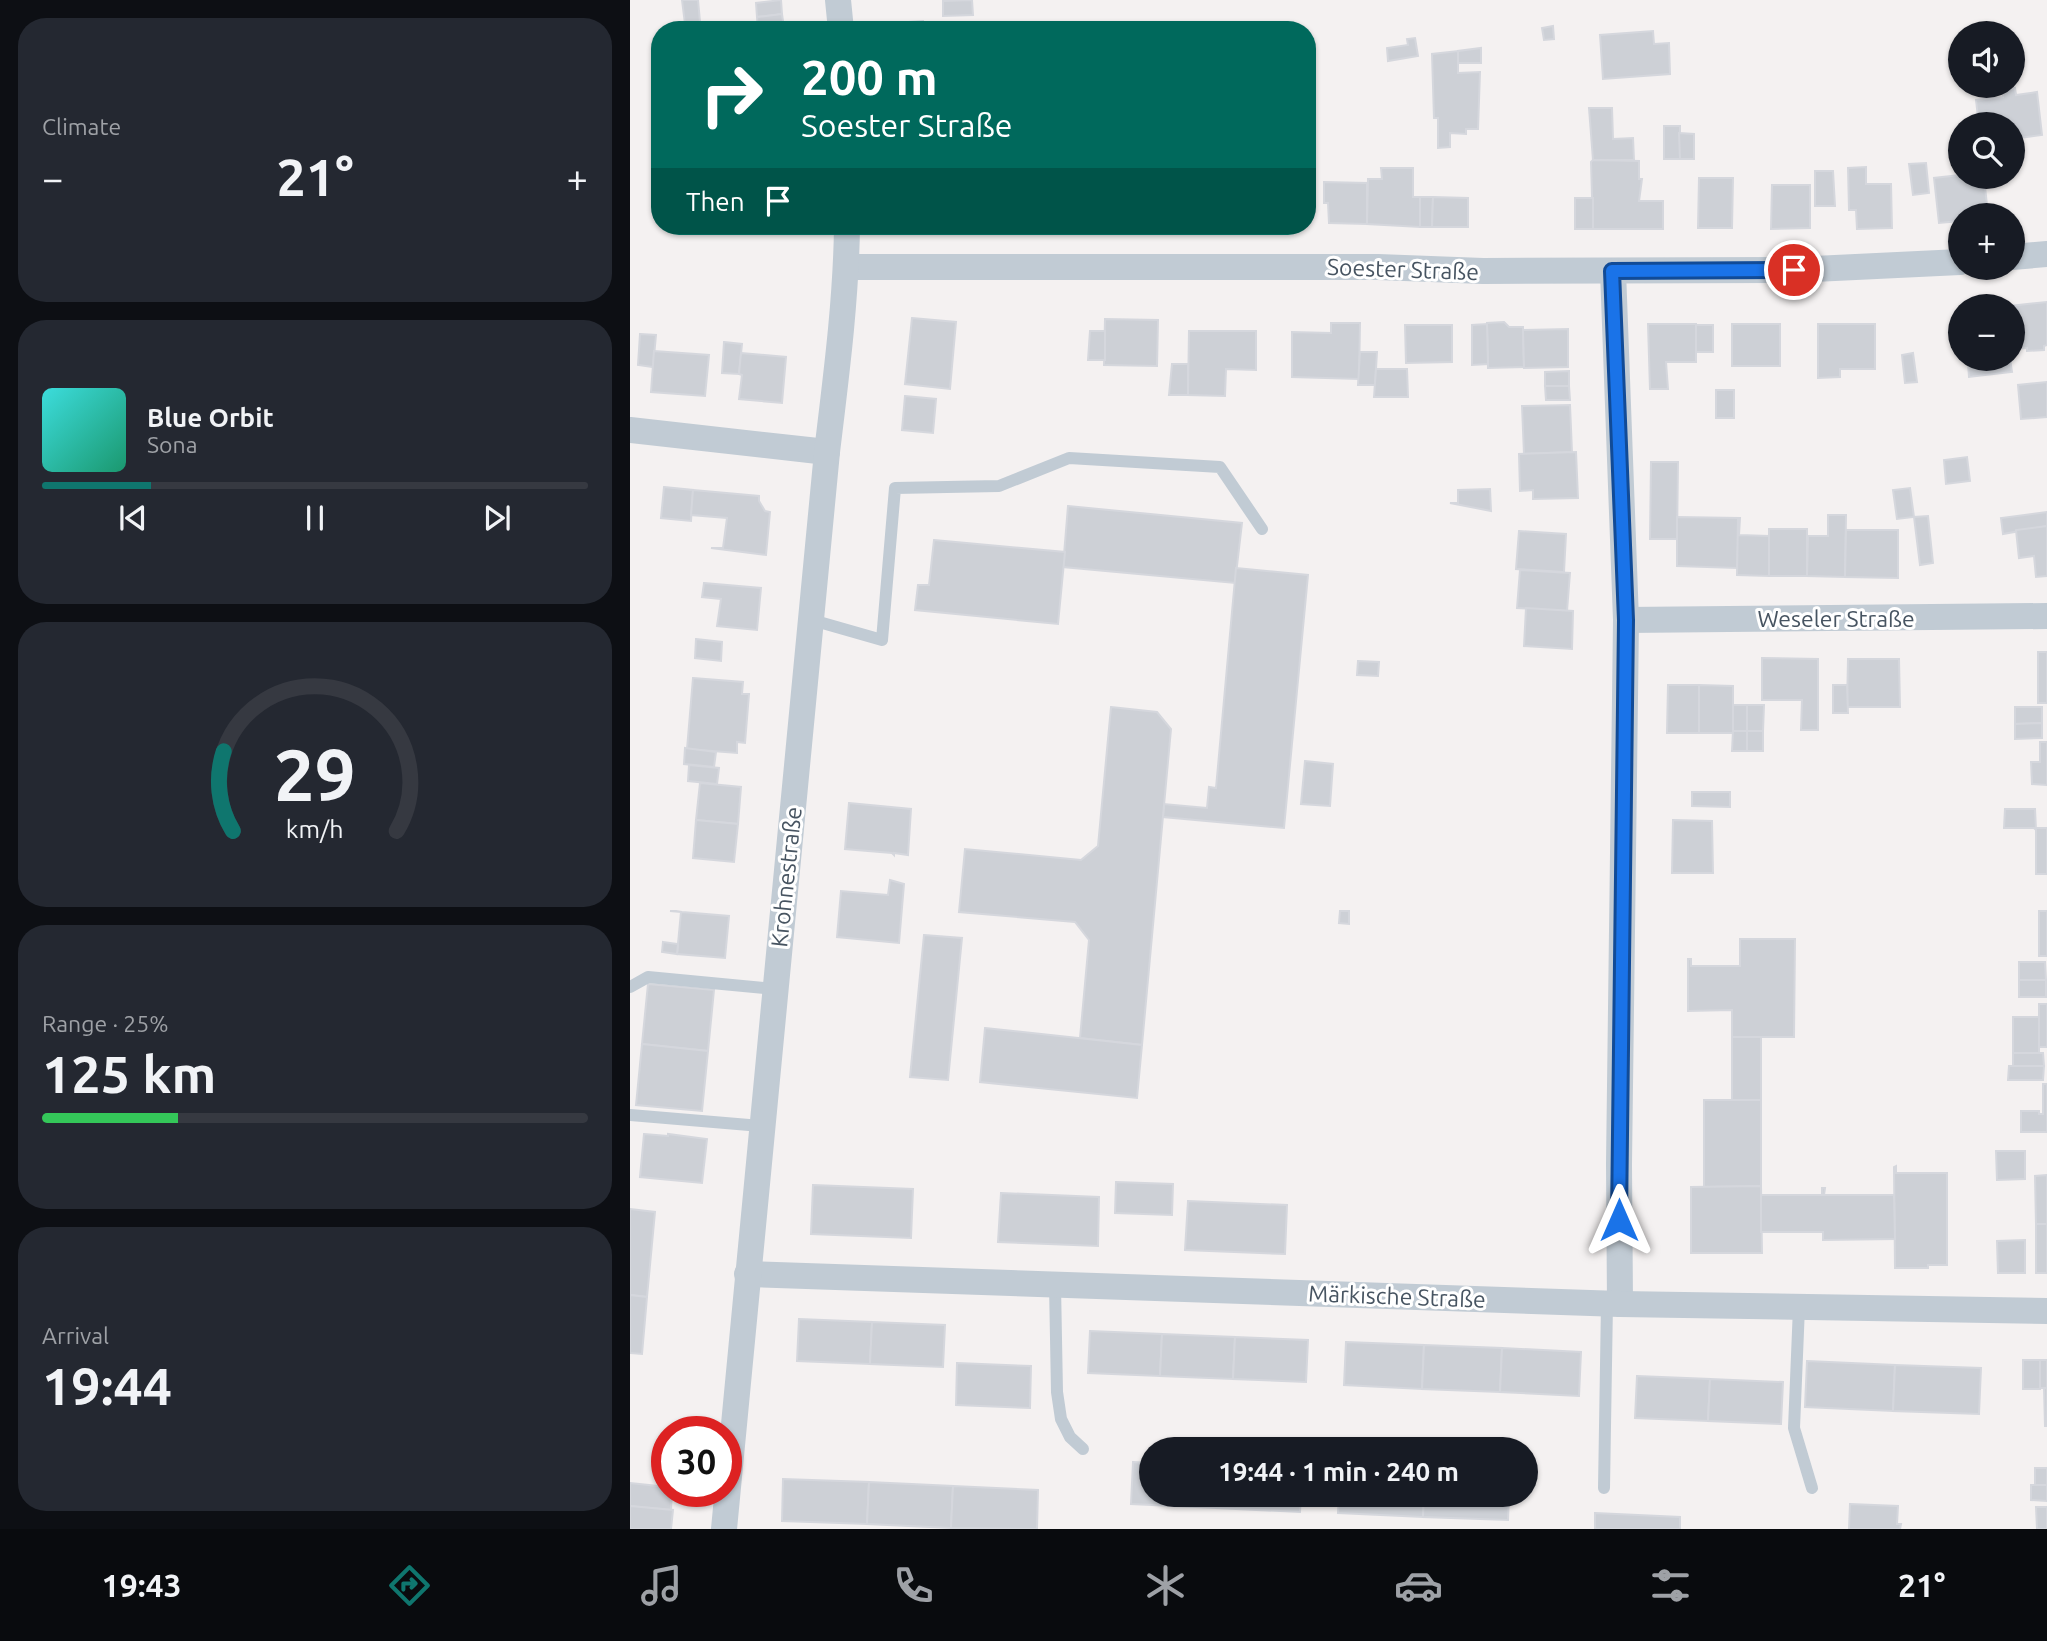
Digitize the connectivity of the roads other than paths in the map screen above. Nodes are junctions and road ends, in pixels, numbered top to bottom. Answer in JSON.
{"nodes":[{"id":1,"x":838,"y":0,"type":"edge"},
{"id":2,"x":840,"y":21,"type":"edge"},
{"id":3,"x":847,"y":235,"type":"edge"},
{"id":4,"x":2047,"y":254,"type":"edge"},
{"id":5,"x":2025,"y":256,"type":"edge"},
{"id":6,"x":1948,"y":263,"type":"edge"},
{"id":7,"x":846,"y":267,"type":"junction"},
{"id":8,"x":1612,"y":271,"type":"junction"},
{"id":9,"x":630,"y":430,"type":"edge"},
{"id":10,"x":827,"y":452,"type":"junction"},
{"id":11,"x":1262,"y":529,"type":"dead end"},
{"id":12,"x":2047,"y":616,"type":"edge"},
{"id":13,"x":812,"y":620,"type":"junction"},
{"id":14,"x":1626,"y":620,"type":"junction"},
{"id":15,"x":630,"y":987,"type":"edge"},
{"id":16,"x":775,"y":989,"type":"junction"},
{"id":17,"x":630,"y":1115,"type":"edge"},
{"id":18,"x":761,"y":1126,"type":"junction"},
{"id":19,"x":747,"y":1274,"type":"junction"},
{"id":20,"x":1055,"y":1284,"type":"junction"},
{"id":21,"x":1614,"y":1304,"type":"junction"},
{"id":22,"x":1799,"y":1307,"type":"junction"},
{"id":23,"x":2047,"y":1311,"type":"edge"},
{"id":24,"x":1083,"y":1449,"type":"dead end"},
{"id":25,"x":1605,"y":1488,"type":"dead end"},
{"id":26,"x":1812,"y":1489,"type":"dead end"},
{"id":27,"x":724,"y":1529,"type":"edge"}],
"edges":[{"from":1,"to":2,"type":"street"},
{"from":3,"to":7,"type":"street","name":"Krohnestraße"},
{"from":4,"to":5,"type":"street"},
{"from":6,"to":8,"type":"street","name":"Soester Straße"},
{"from":7,"to":8,"type":"street","name":"Soester Straße"},
{"from":7,"to":10,"type":"street","name":"Krohnestraße"},
{"from":8,"to":14,"type":"street"},
{"from":9,"to":10,"type":"street"},
{"from":10,"to":13,"type":"street","name":"Krohnestraße"},
{"from":11,"to":13,"type":"lane"},
{"from":12,"to":14,"type":"street","name":"Weseler Straße"},
{"from":13,"to":16,"type":"street","name":"Krohnestraße"},
{"from":14,"to":21,"type":"street"},
{"from":15,"to":16,"type":"lane"},
{"from":16,"to":18,"type":"street","name":"Krohnestraße"},
{"from":17,"to":18,"type":"lane"},
{"from":18,"to":19,"type":"street","name":"Krohnestraße"},
{"from":19,"to":20,"type":"street","name":"Märkische Straße"},
{"from":19,"to":27,"type":"street","name":"Krohnestraße"},
{"from":20,"to":21,"type":"street","name":"Märkische Straße"},
{"from":20,"to":24,"type":"lane"},
{"from":21,"to":22,"type":"street","name":"Märkische Straße"},
{"from":21,"to":25,"type":"lane"},
{"from":22,"to":23,"type":"street","name":"Märkische Straße"},
{"from":22,"to":26,"type":"lane"}]}
